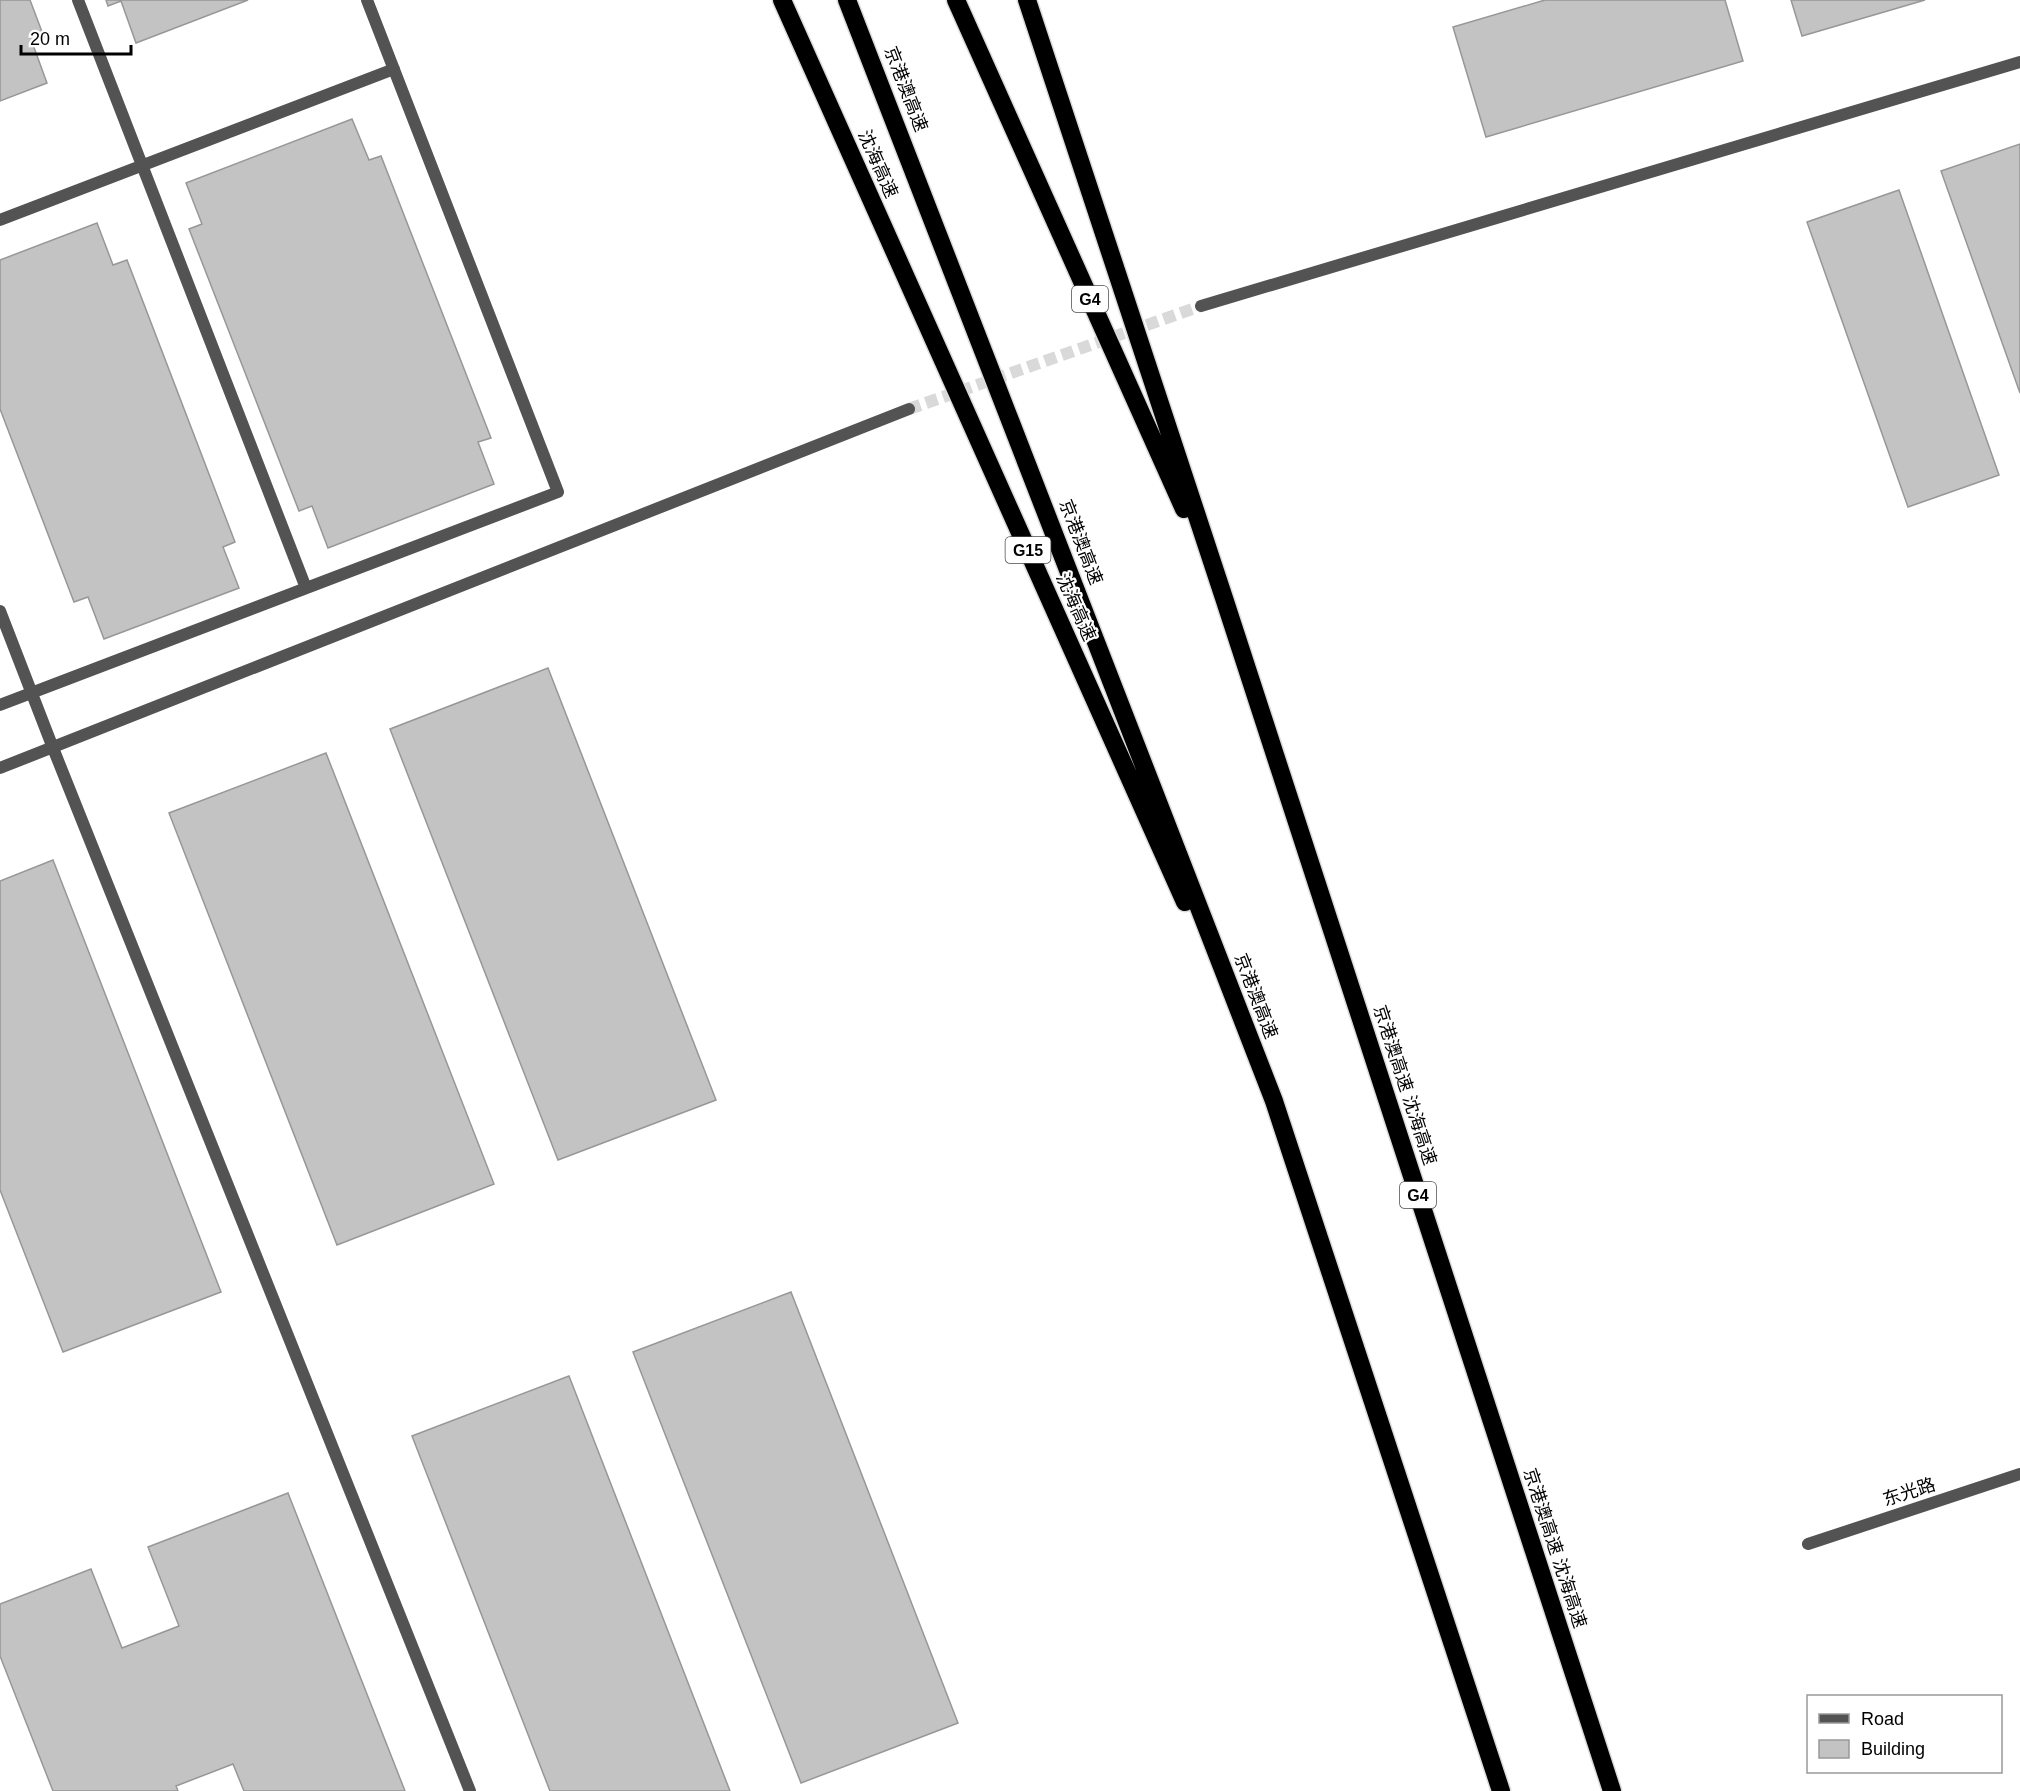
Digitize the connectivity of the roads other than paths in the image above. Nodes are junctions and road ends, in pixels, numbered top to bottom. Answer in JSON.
{"nodes":[{"id":1,"x":78,"y":0,"type":"edge"},
{"id":2,"x":367,"y":0,"type":"edge"},
{"id":3,"x":782,"y":0,"type":"edge"},
{"id":4,"x":847,"y":0,"type":"edge"},
{"id":5,"x":956,"y":0,"type":"edge"},
{"id":6,"x":1027,"y":0,"type":"edge"},
{"id":7,"x":2020,"y":62,"type":"edge"},
{"id":8,"x":394,"y":69,"type":"junction"},
{"id":9,"x":142,"y":166,"type":"junction"},
{"id":10,"x":0,"y":220,"type":"edge"},
{"id":11,"x":1201,"y":306,"type":"tunnel mouth"},
{"id":12,"x":909,"y":409,"type":"tunnel mouth"},
{"id":13,"x":306,"y":588,"type":"junction"},
{"id":14,"x":1224,"y":598,"type":"junction"},
{"id":15,"x":0,"y":611,"type":"edge"},
{"id":16,"x":32,"y":693,"type":"junction"},
{"id":17,"x":0,"y":705,"type":"edge"},
{"id":18,"x":53,"y":747,"type":"junction"},
{"id":19,"x":0,"y":768,"type":"edge"},
{"id":20,"x":1274,"y":1101,"type":"junction"},
{"id":21,"x":2020,"y":1474,"type":"edge"},
{"id":22,"x":1808,"y":1544,"type":"dead end"},
{"id":23,"x":470,"y":1791,"type":"edge"},
{"id":24,"x":1501,"y":1791,"type":"edge"},
{"id":25,"x":1612,"y":1791,"type":"edge"}],
"edges":[{"from":1,"to":9,"type":"street"},
{"from":2,"to":8,"type":"street"},
{"from":3,"to":20,"type":"highway","name":"沈海高速","number":"G15"},
{"from":4,"to":20,"type":"highway","name":"京港澳高速"},
{"from":5,"to":14,"type":"highway","number":"G4"},
{"from":6,"to":14,"type":"highway"},
{"from":7,"to":11,"type":"street"},
{"from":8,"to":9,"type":"street"},
{"from":8,"to":13,"type":"street"},
{"from":9,"to":10,"type":"street"},
{"from":9,"to":13,"type":"street"},
{"from":12,"to":18,"type":"street"},
{"from":13,"to":16,"type":"street"},
{"from":14,"to":25,"type":"highway","name":"京港澳高速 沈海高速","number":"G4"},
{"from":15,"to":16,"type":"street"},
{"from":16,"to":17,"type":"street"},
{"from":16,"to":18,"type":"street"},
{"from":18,"to":19,"type":"street"},
{"from":18,"to":23,"type":"street"},
{"from":20,"to":24,"type":"highway"},
{"from":21,"to":22,"type":"street","name":"东光路"}]}
